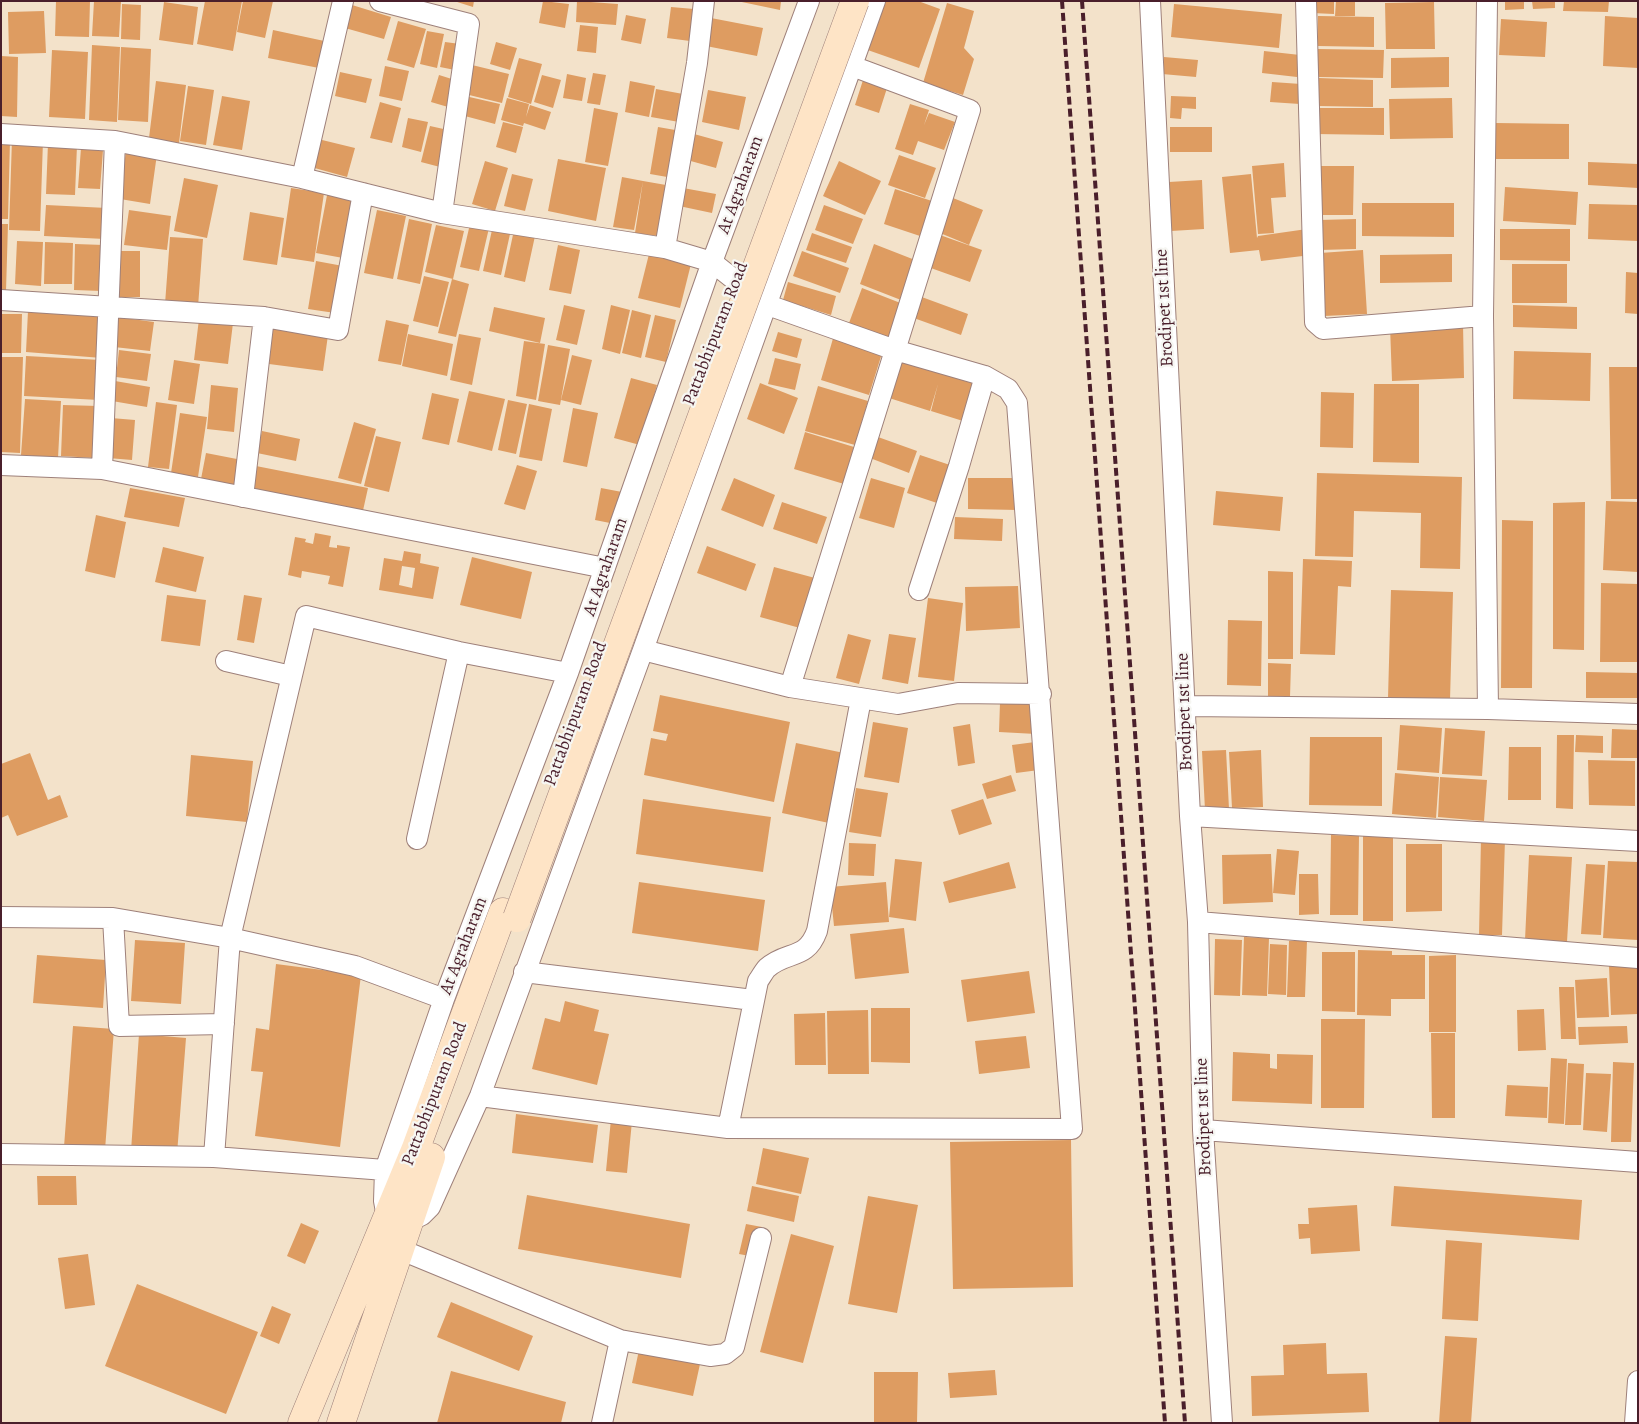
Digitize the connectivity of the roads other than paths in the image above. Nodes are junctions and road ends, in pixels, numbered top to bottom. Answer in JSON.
{"nodes":[{"id":1,"x":343,"y":1,"type":"edge"},
{"id":2,"x":380,"y":1,"type":"edge"},
{"id":3,"x":704,"y":1,"type":"edge"},
{"id":4,"x":809,"y":1,"type":"edge"},
{"id":5,"x":840,"y":1,"type":"edge"},
{"id":6,"x":855,"y":1,"type":"edge"},
{"id":7,"x":875,"y":1,"type":"edge"},
{"id":8,"x":1150,"y":1,"type":"edge"},
{"id":9,"x":1306,"y":1,"type":"edge"},
{"id":10,"x":1487,"y":1,"type":"edge"},
{"id":11,"x":852,"y":66,"type":"junction"},
{"id":12,"x":1,"y":134,"type":"edge"},
{"id":13,"x":115,"y":141,"type":"junction"},
{"id":14,"x":302,"y":178,"type":"junction"},
{"id":15,"x":363,"y":193,"type":"junction"},
{"id":16,"x":442,"y":213,"type":"junction"},
{"id":17,"x":665,"y":248,"type":"junction"},
{"id":18,"x":712,"y":262,"type":"junction"},
{"id":19,"x":1,"y":300,"type":"edge"},
{"id":20,"x":765,"y":304,"type":"junction"},
{"id":21,"x":110,"y":307,"type":"junction"},
{"id":22,"x":1483,"y":316,"type":"junction"},
{"id":23,"x":264,"y":317,"type":"junction"},
{"id":24,"x":896,"y":350,"type":"junction"},
{"id":25,"x":985,"y":376,"type":"junction"},
{"id":26,"x":1,"y":465,"type":"edge"},
{"id":27,"x":102,"y":469,"type":"junction"},
{"id":28,"x":243,"y":497,"type":"junction"},
{"id":29,"x":605,"y":568,"type":"junction"},
{"id":30,"x":919,"y":590,"type":"dead end"},
{"id":31,"x":643,"y":650,"type":"junction"},
{"id":32,"x":459,"y":652,"type":"junction"},
{"id":33,"x":226,"y":661,"type":"dead end"},
{"id":34,"x":568,"y":673,"type":"junction"},
{"id":35,"x":292,"y":676,"type":"junction"},
{"id":36,"x":790,"y":687,"type":"junction"},
{"id":37,"x":1041,"y":694,"type":"junction"},
{"id":38,"x":861,"y":699,"type":"junction"},
{"id":39,"x":1186,"y":706,"type":"junction"},
{"id":40,"x":1488,"y":709,"type":"junction"},
{"id":41,"x":1638,"y":714,"type":"edge"},
{"id":42,"x":1190,"y":816,"type":"junction"},
{"id":43,"x":417,"y":839,"type":"dead end"},
{"id":44,"x":1638,"y":841,"type":"edge"},
{"id":45,"x":510,"y":915,"type":"junction"},
{"id":46,"x":1,"y":917,"type":"edge"},
{"id":47,"x":113,"y":918,"type":"junction"},
{"id":48,"x":1198,"y":922,"type":"junction"},
{"id":49,"x":230,"y":938,"type":"junction"},
{"id":50,"x":1638,"y":958,"type":"edge"},
{"id":51,"x":524,"y":972,"type":"junction"},
{"id":52,"x":444,"y":999,"type":"junction"},
{"id":53,"x":753,"y":1000,"type":"junction"},
{"id":54,"x":224,"y":1024,"type":"junction"},
{"id":55,"x":480,"y":1096,"type":"junction"},
{"id":56,"x":728,"y":1128,"type":"junction"},
{"id":57,"x":1203,"y":1130,"type":"junction"},
{"id":58,"x":1,"y":1154,"type":"edge"},
{"id":59,"x":214,"y":1157,"type":"junction"},
{"id":60,"x":1638,"y":1162,"type":"edge"},
{"id":61,"x":386,"y":1170,"type":"junction"},
{"id":62,"x":398,"y":1220,"type":"junction"},
{"id":63,"x":761,"y":1238,"type":"dead end"},
{"id":64,"x":399,"y":1249,"type":"junction"},
{"id":65,"x":620,"y":1340,"type":"junction"},
{"id":66,"x":1638,"y":1381,"type":"edge"},
{"id":67,"x":302,"y":1423,"type":"edge"},
{"id":68,"x":341,"y":1423,"type":"edge"},
{"id":69,"x":602,"y":1423,"type":"edge"},
{"id":70,"x":1222,"y":1423,"type":"edge"},
{"id":71,"x":1635,"y":1423,"type":"edge"}],
"edges":[{"from":1,"to":14,"type":"street"},
{"from":2,"to":16,"type":"street"},
{"from":3,"to":17,"type":"street"},
{"from":4,"to":18,"type":"street","name":"At Agraharam"},
{"from":5,"to":45,"type":"street","name":"Pattabhipuram Road"},
{"from":6,"to":45,"type":"street","name":"Pattabhipuram Road","bridge":true},
{"from":7,"to":11,"type":"street"},
{"from":8,"to":39,"type":"street","name":"Brodipet 1st line"},
{"from":9,"to":22,"type":"street"},
{"from":10,"to":22,"type":"street"},
{"from":11,"to":20,"type":"street"},
{"from":11,"to":24,"type":"street"},
{"from":12,"to":13,"type":"street"},
{"from":13,"to":14,"type":"street"},
{"from":13,"to":21,"type":"street"},
{"from":14,"to":15,"type":"street"},
{"from":15,"to":16,"type":"street"},
{"from":15,"to":23,"type":"street"},
{"from":16,"to":17,"type":"street"},
{"from":17,"to":18,"type":"street"},
{"from":18,"to":20,"type":"street"},
{"from":18,"to":29,"type":"street","name":"At Agraharam"},
{"from":19,"to":21,"type":"street"},
{"from":20,"to":24,"type":"street"},
{"from":20,"to":31,"type":"street"},
{"from":21,"to":23,"type":"street"},
{"from":21,"to":27,"type":"street"},
{"from":22,"to":40,"type":"street"},
{"from":23,"to":28,"type":"street"},
{"from":24,"to":25,"type":"street"},
{"from":24,"to":36,"type":"street"},
{"from":25,"to":30,"type":"street"},
{"from":25,"to":37,"type":"street"},
{"from":26,"to":27,"type":"street"},
{"from":27,"to":28,"type":"street"},
{"from":28,"to":29,"type":"street"},
{"from":29,"to":34,"type":"street","name":"At Agraharam"},
{"from":31,"to":36,"type":"street"},
{"from":31,"to":51,"type":"street"},
{"from":32,"to":34,"type":"street"},
{"from":32,"to":35,"type":"street"},
{"from":32,"to":43,"type":"street"},
{"from":33,"to":35,"type":"street"},
{"from":34,"to":52,"type":"street","name":"At Agraharam"},
{"from":35,"to":49,"type":"street"},
{"from":36,"to":38,"type":"street"},
{"from":37,"to":38,"type":"street"},
{"from":37,"to":56,"type":"street"},
{"from":38,"to":53,"type":"street"},
{"from":39,"to":40,"type":"street"},
{"from":39,"to":42,"type":"street","name":"Brodipet 1st line"},
{"from":40,"to":41,"type":"street"},
{"from":42,"to":44,"type":"street"},
{"from":42,"to":48,"type":"street","name":"Brodipet 1st line"},
{"from":45,"to":62,"type":"street","name":"Pattabhipuram Road"},
{"from":46,"to":47,"type":"street"},
{"from":47,"to":49,"type":"street"},
{"from":47,"to":54,"type":"street"},
{"from":48,"to":50,"type":"street"},
{"from":48,"to":57,"type":"street","name":"Brodipet 1st line"},
{"from":49,"to":52,"type":"street"},
{"from":49,"to":54,"type":"street"},
{"from":51,"to":53,"type":"street"},
{"from":51,"to":55,"type":"street"},
{"from":52,"to":61,"type":"street","name":"At Agraharam"},
{"from":53,"to":56,"type":"street"},
{"from":54,"to":59,"type":"street"},
{"from":55,"to":56,"type":"street"},
{"from":55,"to":62,"type":"street"},
{"from":57,"to":60,"type":"street"},
{"from":57,"to":70,"type":"street","name":"Brodipet 1st line"},
{"from":58,"to":59,"type":"street"},
{"from":59,"to":61,"type":"street"},
{"from":61,"to":62,"type":"street","name":"At Agraharam"},
{"from":62,"to":64,"type":"street","name":"Pattabhipuram Road"},
{"from":62,"to":67,"type":"street","name":"Pattabhipuram Road"},
{"from":63,"to":65,"type":"street"},
{"from":64,"to":65,"type":"street"},
{"from":64,"to":68,"type":"street","name":"Pattabhipuram Road"},
{"from":65,"to":69,"type":"street"},
{"from":66,"to":71,"type":"street"}]}
